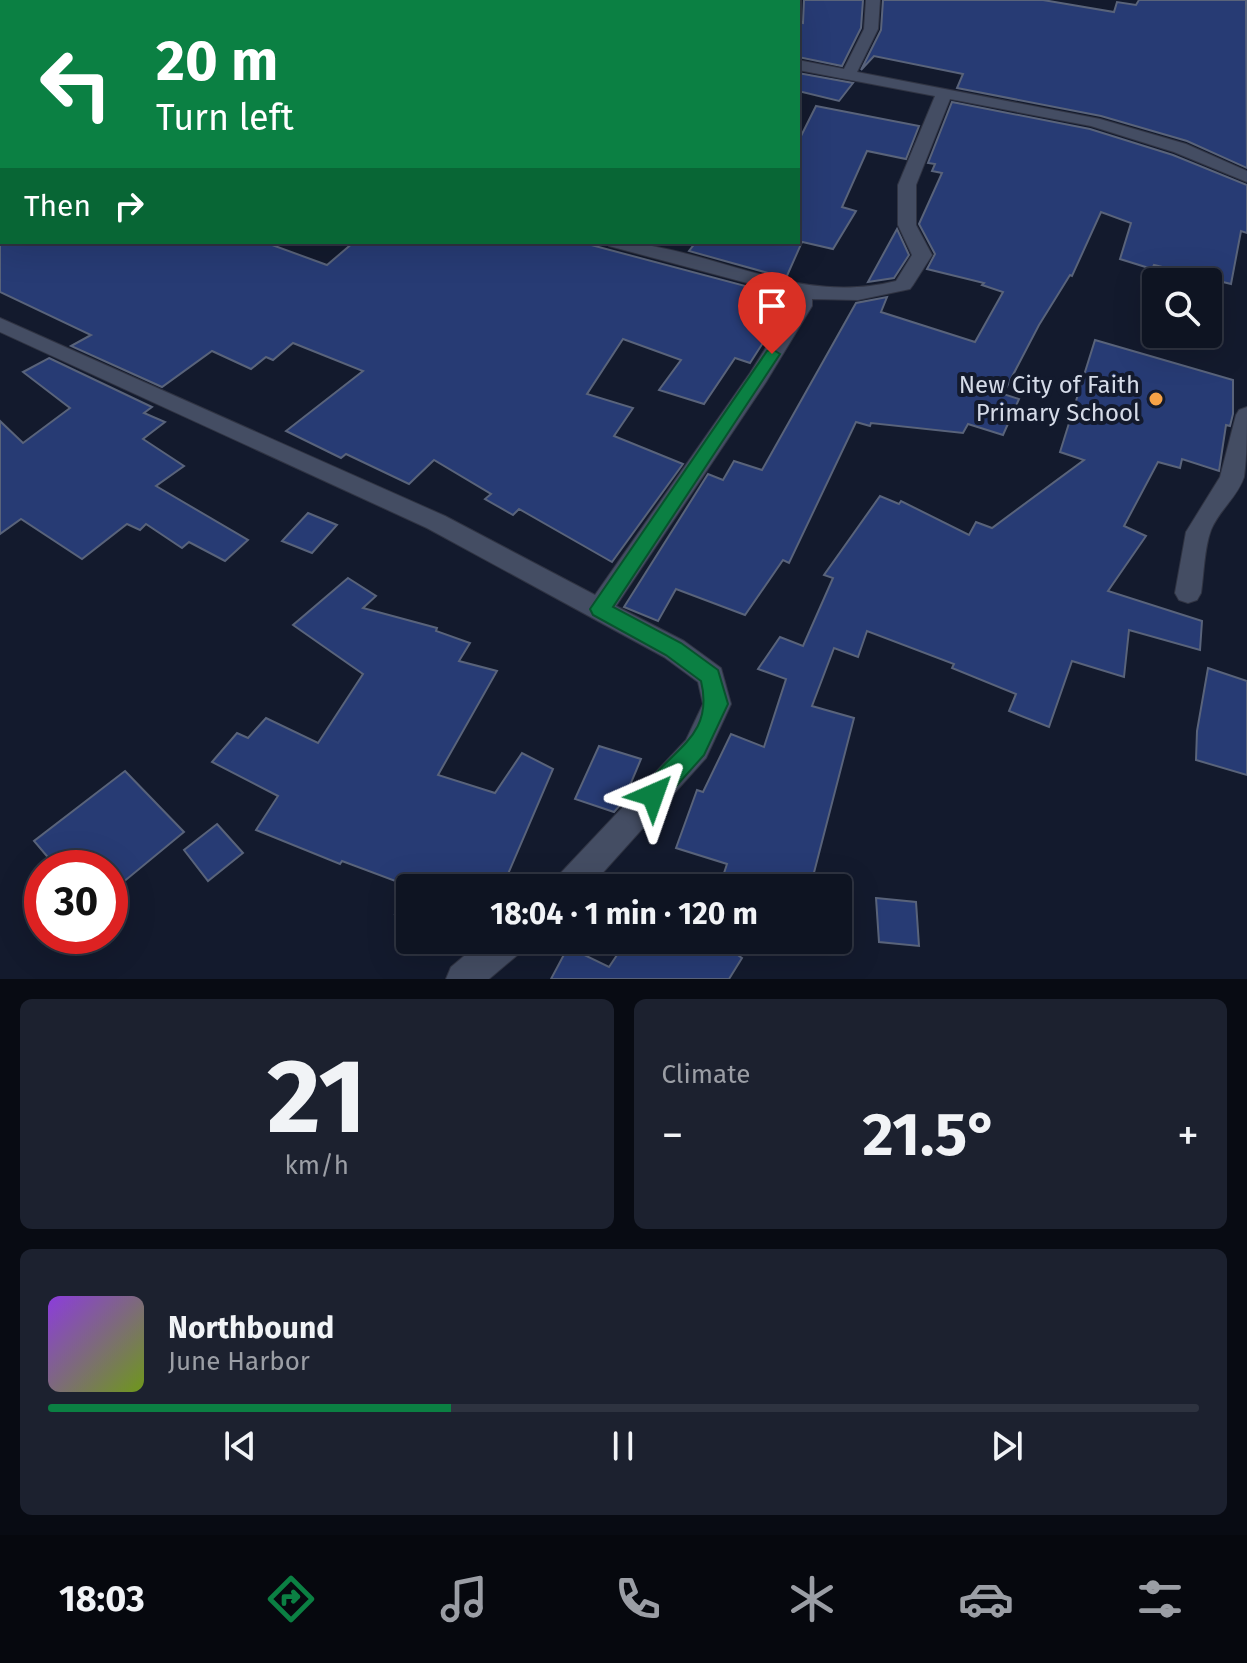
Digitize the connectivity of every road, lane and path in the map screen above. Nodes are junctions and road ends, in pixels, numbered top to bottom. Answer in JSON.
{"nodes":[{"id":1,"x":873,"y":0,"type":"edge"},
{"id":2,"x":800,"y":65,"type":"edge"},
{"id":3,"x":848,"y":75,"type":"junction"},
{"id":4,"x":945,"y":91,"type":"junction"},
{"id":5,"x":1247,"y":177,"type":"edge"},
{"id":6,"x":623,"y":244,"type":"edge"},
{"id":7,"x":802,"y":294,"type":"junction"},
{"id":8,"x":0,"y":324,"type":"edge"},
{"id":9,"x":1247,"y":415,"type":"edge"},
{"id":10,"x":1188,"y":593,"type":"dead end"},
{"id":11,"x":600,"y":609,"type":"junction"},
{"id":12,"x":581,"y":874,"type":"edge"},
{"id":13,"x":492,"y":954,"type":"edge"},
{"id":14,"x":463,"y":979,"type":"edge"}],
"edges":[{"from":1,"to":3,"type":"street"},
{"from":2,"to":3,"type":"street"},
{"from":3,"to":4,"type":"street"},
{"from":4,"to":5,"type":"street"},
{"from":4,"to":7,"type":"street"},
{"from":6,"to":7,"type":"street"},
{"from":7,"to":11,"type":"street"},
{"from":8,"to":11,"type":"street"},
{"from":9,"to":10,"type":"street"},
{"from":11,"to":12,"type":"street"},
{"from":13,"to":14,"type":"street"}]}
